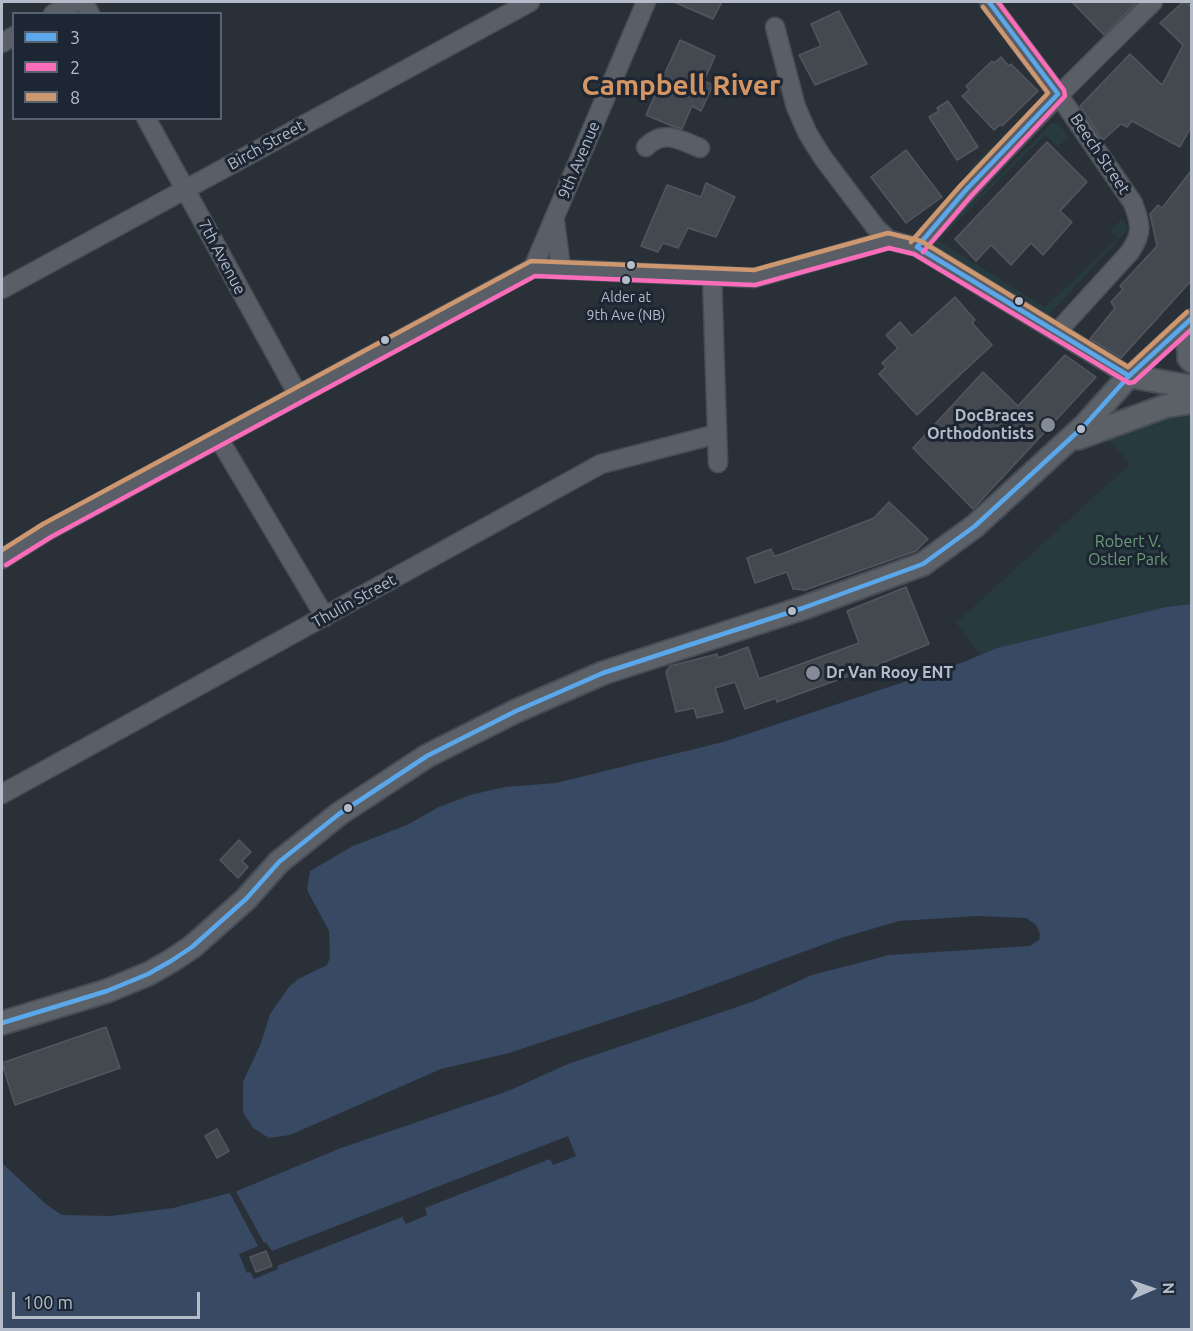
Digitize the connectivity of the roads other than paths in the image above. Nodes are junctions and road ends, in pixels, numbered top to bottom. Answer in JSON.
{"nodes":[{"id":1,"x":75,"y":2,"type":"edge"},
{"id":2,"x":530,"y":2,"type":"edge"},
{"id":3,"x":646,"y":2,"type":"edge"},
{"id":4,"x":989,"y":2,"type":"edge"},
{"id":5,"x":1153,"y":2,"type":"edge"},
{"id":6,"x":57,"y":12,"type":"edge"},
{"id":7,"x":775,"y":27,"type":"dead end"},
{"id":8,"x":1059,"y":94,"type":"junction"},
{"id":9,"x":147,"y":120,"type":"edge"},
{"id":10,"x":646,"y":147,"type":"dead end"},
{"id":11,"x":700,"y":148,"type":"dead end"},
{"id":12,"x":185,"y":189,"type":"junction"},
{"id":13,"x":554,"y":220,"type":"junction"},
{"id":14,"x":889,"y":240,"type":"junction"},
{"id":15,"x":917,"y":247,"type":"junction"},
{"id":16,"x":533,"y":268,"type":"junction"},
{"id":17,"x":561,"y":268,"type":"junction"},
{"id":18,"x":712,"y":276,"type":"junction"},
{"id":19,"x":2,"y":289,"type":"edge"},
{"id":20,"x":1191,"y":318,"type":"edge"},
{"id":21,"x":1191,"y":329,"type":"edge"},
{"id":22,"x":1058,"y":332,"type":"junction"},
{"id":23,"x":1191,"y":361,"type":"edge"},
{"id":24,"x":1129,"y":376,"type":"junction"},
{"id":25,"x":1191,"y":387,"type":"edge"},
{"id":26,"x":298,"y":395,"type":"junction"},
{"id":27,"x":1191,"y":402,"type":"edge"},
{"id":28,"x":717,"y":434,"type":"junction"},
{"id":29,"x":219,"y":439,"type":"junction"},
{"id":30,"x":1066,"y":443,"type":"junction"},
{"id":31,"x":718,"y":463,"type":"dead end"},
{"id":32,"x":2,"y":559,"type":"edge"},
{"id":33,"x":325,"y":616,"type":"junction"},
{"id":34,"x":2,"y":794,"type":"edge"},
{"id":35,"x":2,"y":1023,"type":"edge"}],
"edges":[{"from":1,"to":6,"type":"street"},
{"from":2,"to":12,"type":"street","name":"Birch Street"},
{"from":3,"to":13,"type":"street","name":"9th Avenue"},
{"from":4,"to":8,"type":"street","name":"Beech Street"},
{"from":5,"to":8,"type":"street"},
{"from":7,"to":14,"type":"street"},
{"from":8,"to":15,"type":"street"},
{"from":8,"to":22,"type":"street","name":"Beech Street"},
{"from":9,"to":12,"type":"street","name":"7th Avenue"},
{"from":10,"to":11,"type":"street"},
{"from":12,"to":19,"type":"street","name":"Birch Street"},
{"from":12,"to":26,"type":"street","name":"7th Avenue"},
{"from":13,"to":16,"type":"street","name":"9th Avenue"},
{"from":13,"to":17,"type":"street","name":"9th Avenue"},
{"from":14,"to":15,"type":"street"},
{"from":14,"to":18,"type":"street"},
{"from":15,"to":22,"type":"street"},
{"from":16,"to":17,"type":"street"},
{"from":16,"to":26,"type":"street"},
{"from":17,"to":18,"type":"street"},
{"from":18,"to":28,"type":"street"},
{"from":20,"to":24,"type":"street"},
{"from":21,"to":23,"type":"main road"},
{"from":22,"to":24,"type":"street"},
{"from":24,"to":25,"type":"main road"},
{"from":24,"to":30,"type":"main road"},
{"from":26,"to":29,"type":"street"},
{"from":27,"to":30,"type":"main road"},
{"from":28,"to":31,"type":"street"},
{"from":28,"to":33,"type":"street","name":"Thulin Street"},
{"from":29,"to":32,"type":"street"},
{"from":29,"to":33,"type":"street"},
{"from":30,"to":35,"type":"main road"},
{"from":33,"to":34,"type":"street","name":"Thulin Street"}]}
